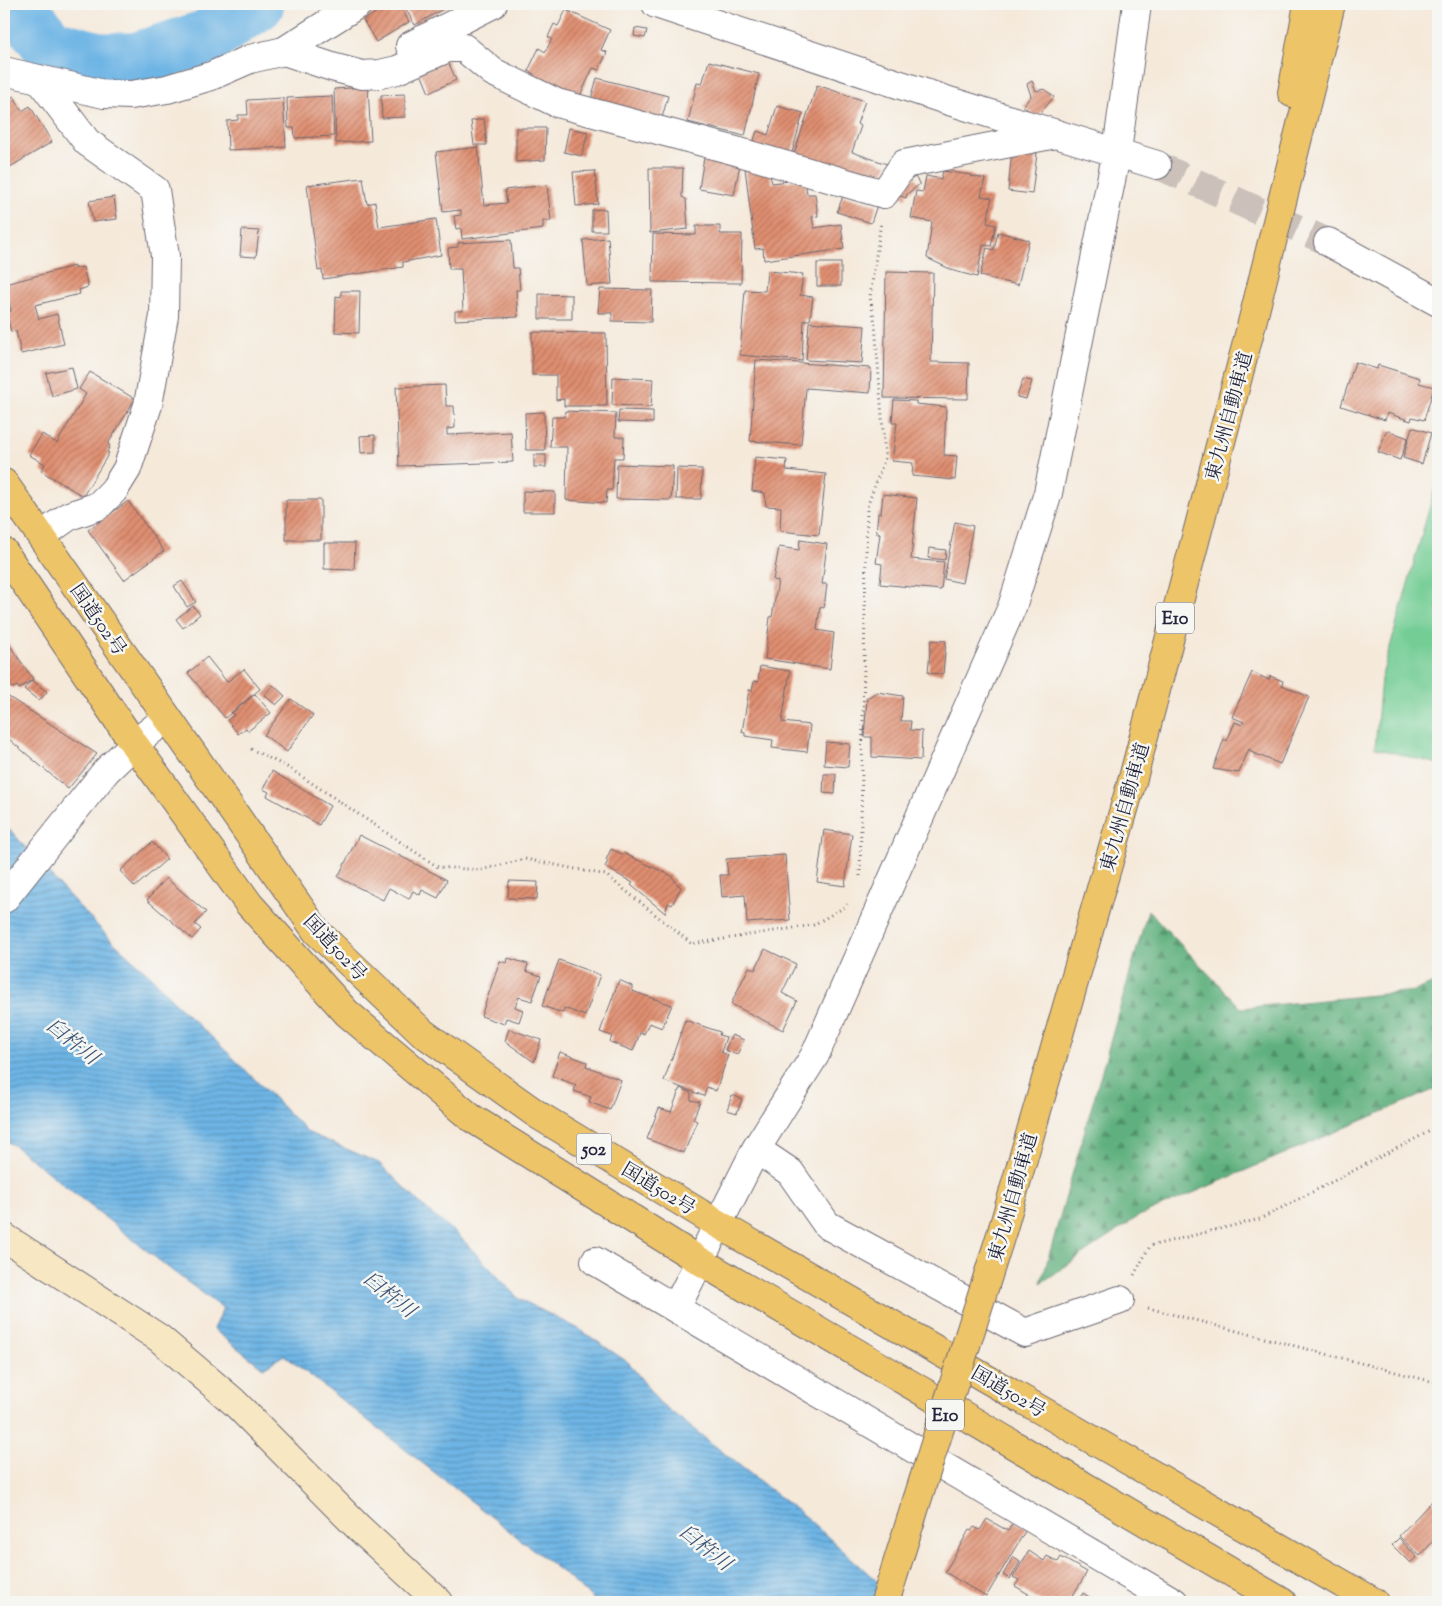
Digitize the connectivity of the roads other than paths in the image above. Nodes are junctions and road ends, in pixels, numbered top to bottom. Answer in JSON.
{"nodes":[{"id":1,"x":358,"y":4,"type":"edge"},
{"id":2,"x":493,"y":4,"type":"edge"},
{"id":3,"x":656,"y":4,"type":"edge"},
{"id":4,"x":1137,"y":4,"type":"edge"},
{"id":5,"x":1308,"y":4,"type":"edge"},
{"id":6,"x":1332,"y":4,"type":"edge"},
{"id":7,"x":284,"y":51,"type":"junction"},
{"id":8,"x":332,"y":67,"type":"junction"},
{"id":9,"x":4,"y":71,"type":"edge"},
{"id":10,"x":39,"y":79,"type":"junction"},
{"id":11,"x":1056,"y":134,"type":"junction"},
{"id":12,"x":1116,"y":152,"type":"junction"},
{"id":13,"x":1157,"y":165,"type":"tunnel mouth"},
{"id":14,"x":1328,"y":242,"type":"tunnel mouth"},
{"id":15,"x":1438,"y":302,"type":"edge"},
{"id":16,"x":1250,"y":331,"type":"junction"},
{"id":17,"x":4,"y":483,"type":"edge"},
{"id":18,"x":41,"y":536,"type":"junction"},
{"id":19,"x":4,"y":552,"type":"edge"},
{"id":20,"x":167,"y":718,"type":"junction"},
{"id":21,"x":134,"y":744,"type":"junction"},
{"id":22,"x":4,"y":899,"type":"edge"},
{"id":23,"x":756,"y":1149,"type":"junction"},
{"id":24,"x":718,"y":1224,"type":"junction"},
{"id":25,"x":4,"y":1237,"type":"edge"},
{"id":26,"x":595,"y":1261,"type":"dead end"},
{"id":27,"x":700,"y":1262,"type":"junction"},
{"id":28,"x":1120,"y":1300,"type":"road end"},
{"id":29,"x":676,"y":1308,"type":"junction"},
{"id":30,"x":439,"y":1602,"type":"edge"},
{"id":31,"x":885,"y":1602,"type":"edge"},
{"id":32,"x":1174,"y":1602,"type":"edge"},
{"id":33,"x":1282,"y":1602,"type":"edge"},
{"id":34,"x":1374,"y":1602,"type":"edge"}],
"edges":[{"from":1,"to":7,"type":"street"},
{"from":2,"to":8,"type":"street"},
{"from":3,"to":11,"type":"street"},
{"from":4,"to":12,"type":"street"},
{"from":5,"to":16,"type":"highway"},
{"from":6,"to":16,"type":"highway","name":"東九州自動車道","number":"E10"},
{"from":7,"to":8,"type":"street"},
{"from":7,"to":10,"type":"street"},
{"from":8,"to":11,"type":"street"},
{"from":9,"to":10,"type":"street"},
{"from":10,"to":18,"type":"street"},
{"from":11,"to":12,"type":"street"},
{"from":12,"to":13,"type":"street"},
{"from":12,"to":23,"type":"street"},
{"from":14,"to":15,"type":"street"},
{"from":16,"to":31,"type":"highway","name":"東九州自動車道","number":"E10","bridge":true},
{"from":17,"to":18,"type":"highway","name":"国道502号","number":"502"},
{"from":18,"to":20,"type":"highway","name":"国道502号","number":"502"},
{"from":19,"to":21,"type":"highway","name":"国道502号","number":"502"},
{"from":20,"to":21,"type":"street"},
{"from":20,"to":24,"type":"highway","name":"国道502号","number":"502"},
{"from":21,"to":22,"type":"street"},
{"from":21,"to":27,"type":"highway","name":"国道502号","number":"502"},
{"from":23,"to":24,"type":"street"},
{"from":23,"to":28,"type":"street"},
{"from":24,"to":27,"type":"street"},
{"from":24,"to":34,"type":"highway","name":"国道502号","number":"502"},
{"from":25,"to":30,"type":"street"},
{"from":26,"to":29,"type":"street"},
{"from":27,"to":29,"type":"street"},
{"from":27,"to":33,"type":"highway","name":"国道502号","number":"502"},
{"from":29,"to":32,"type":"street"}]}
